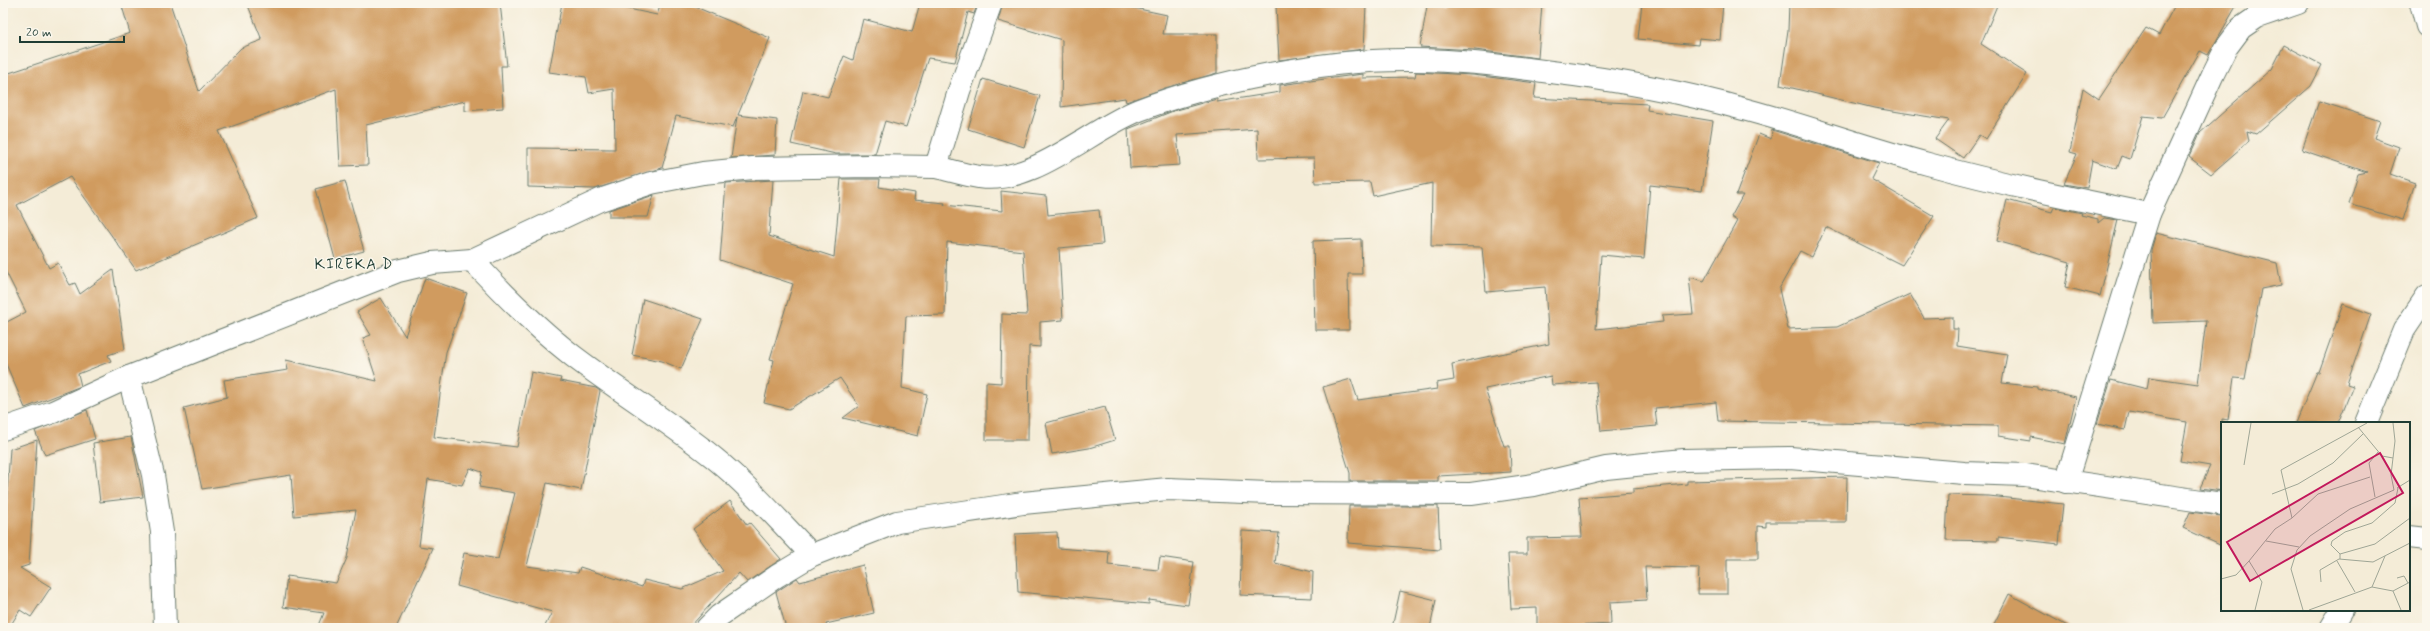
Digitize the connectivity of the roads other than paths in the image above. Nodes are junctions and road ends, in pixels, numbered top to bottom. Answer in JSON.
{"nodes":[{"id":1,"x":991,"y":3,"type":"edge"},
{"id":2,"x":2298,"y":3,"type":"edge"},
{"id":3,"x":2420,"y":3,"type":"edge"},
{"id":4,"x":2427,"y":26,"type":"edge"},
{"id":5,"x":936,"y":167,"type":"junction"},
{"id":6,"x":2149,"y":214,"type":"junction"},
{"id":7,"x":472,"y":260,"type":"junction"},
{"id":8,"x":2427,"y":296,"type":"edge"},
{"id":9,"x":129,"y":377,"type":"junction"},
{"id":10,"x":2366,"y":422,"type":"edge"},
{"id":11,"x":3,"y":429,"type":"edge"},
{"id":12,"x":2066,"y":482,"type":"junction"},
{"id":13,"x":2221,"y":504,"type":"edge"},
{"id":14,"x":2410,"y":537,"type":"edge"},
{"id":15,"x":2427,"y":539,"type":"edge"},
{"id":16,"x":812,"y":555,"type":"junction"},
{"id":17,"x":2341,"y":611,"type":"edge"},
{"id":18,"x":165,"y":628,"type":"edge"},
{"id":19,"x":707,"y":628,"type":"edge"},
{"id":20,"x":2331,"y":628,"type":"edge"}],
"edges":[{"from":1,"to":5,"type":"street"},
{"from":2,"to":6,"type":"street"},
{"from":3,"to":4,"type":"street"},
{"from":5,"to":6,"type":"street"},
{"from":5,"to":7,"type":"street"},
{"from":6,"to":12,"type":"street"},
{"from":7,"to":9,"type":"street"},
{"from":7,"to":16,"type":"street"},
{"from":8,"to":10,"type":"street"},
{"from":9,"to":11,"type":"street"},
{"from":9,"to":18,"type":"street"},
{"from":12,"to":13,"type":"street"},
{"from":12,"to":16,"type":"street"},
{"from":14,"to":15,"type":"street"},
{"from":16,"to":19,"type":"street"},
{"from":17,"to":20,"type":"street"}]}
